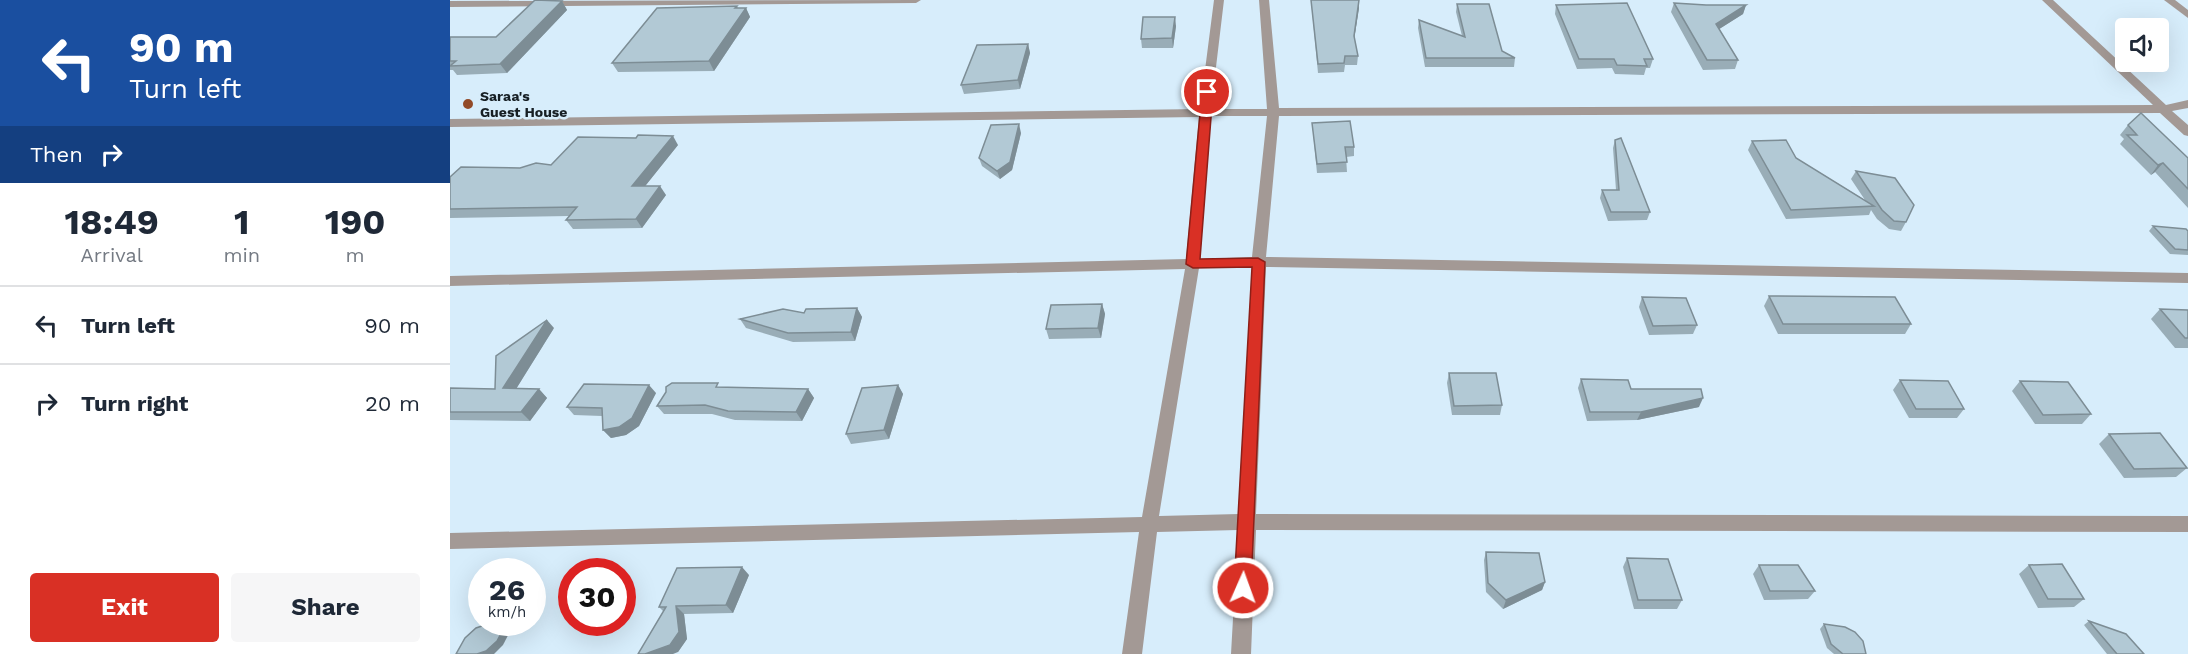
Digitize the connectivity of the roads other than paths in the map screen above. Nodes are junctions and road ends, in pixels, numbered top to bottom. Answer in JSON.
{"nodes":[{"id":1,"x":916,"y":0,"type":"edge"},
{"id":2,"x":1219,"y":0,"type":"edge"},
{"id":3,"x":1264,"y":0,"type":"edge"},
{"id":4,"x":2047,"y":0,"type":"edge"},
{"id":5,"x":2169,"y":0,"type":"edge"},
{"id":6,"x":450,"y":4,"type":"edge"},
{"id":7,"x":2188,"y":15,"type":"edge"},
{"id":8,"x":2188,"y":104,"type":"edge"},
{"id":9,"x":2163,"y":109,"type":"junction"},
{"id":10,"x":1273,"y":112,"type":"junction"},
{"id":11,"x":1205,"y":114,"type":"junction"},
{"id":12,"x":450,"y":123,"type":"edge"},
{"id":13,"x":2188,"y":132,"type":"edge"},
{"id":14,"x":1258,"y":262,"type":"junction"},
{"id":15,"x":1193,"y":264,"type":"junction"},
{"id":16,"x":2188,"y":278,"type":"edge"},
{"id":17,"x":450,"y":281,"type":"edge"},
{"id":18,"x":1245,"y":522,"type":"junction"},
{"id":19,"x":2188,"y":524,"type":"edge"},
{"id":20,"x":1149,"y":525,"type":"junction"},
{"id":21,"x":450,"y":541,"type":"edge"},
{"id":22,"x":1132,"y":654,"type":"edge"},
{"id":23,"x":1241,"y":654,"type":"edge"}],
"edges":[{"from":1,"to":6,"type":"street"},
{"from":2,"to":11,"type":"street"},
{"from":3,"to":10,"type":"street"},
{"from":4,"to":9,"type":"street"},
{"from":5,"to":7,"type":"street"},
{"from":8,"to":9,"type":"street"},
{"from":9,"to":10,"type":"street"},
{"from":9,"to":13,"type":"street"},
{"from":10,"to":11,"type":"street"},
{"from":10,"to":14,"type":"street"},
{"from":11,"to":12,"type":"street"},
{"from":11,"to":15,"type":"street"},
{"from":14,"to":15,"type":"street"},
{"from":14,"to":16,"type":"street"},
{"from":14,"to":18,"type":"street"},
{"from":15,"to":17,"type":"street"},
{"from":15,"to":20,"type":"street"},
{"from":18,"to":19,"type":"street"},
{"from":18,"to":20,"type":"street"},
{"from":18,"to":23,"type":"street"},
{"from":20,"to":21,"type":"street"},
{"from":20,"to":22,"type":"street"}]}
